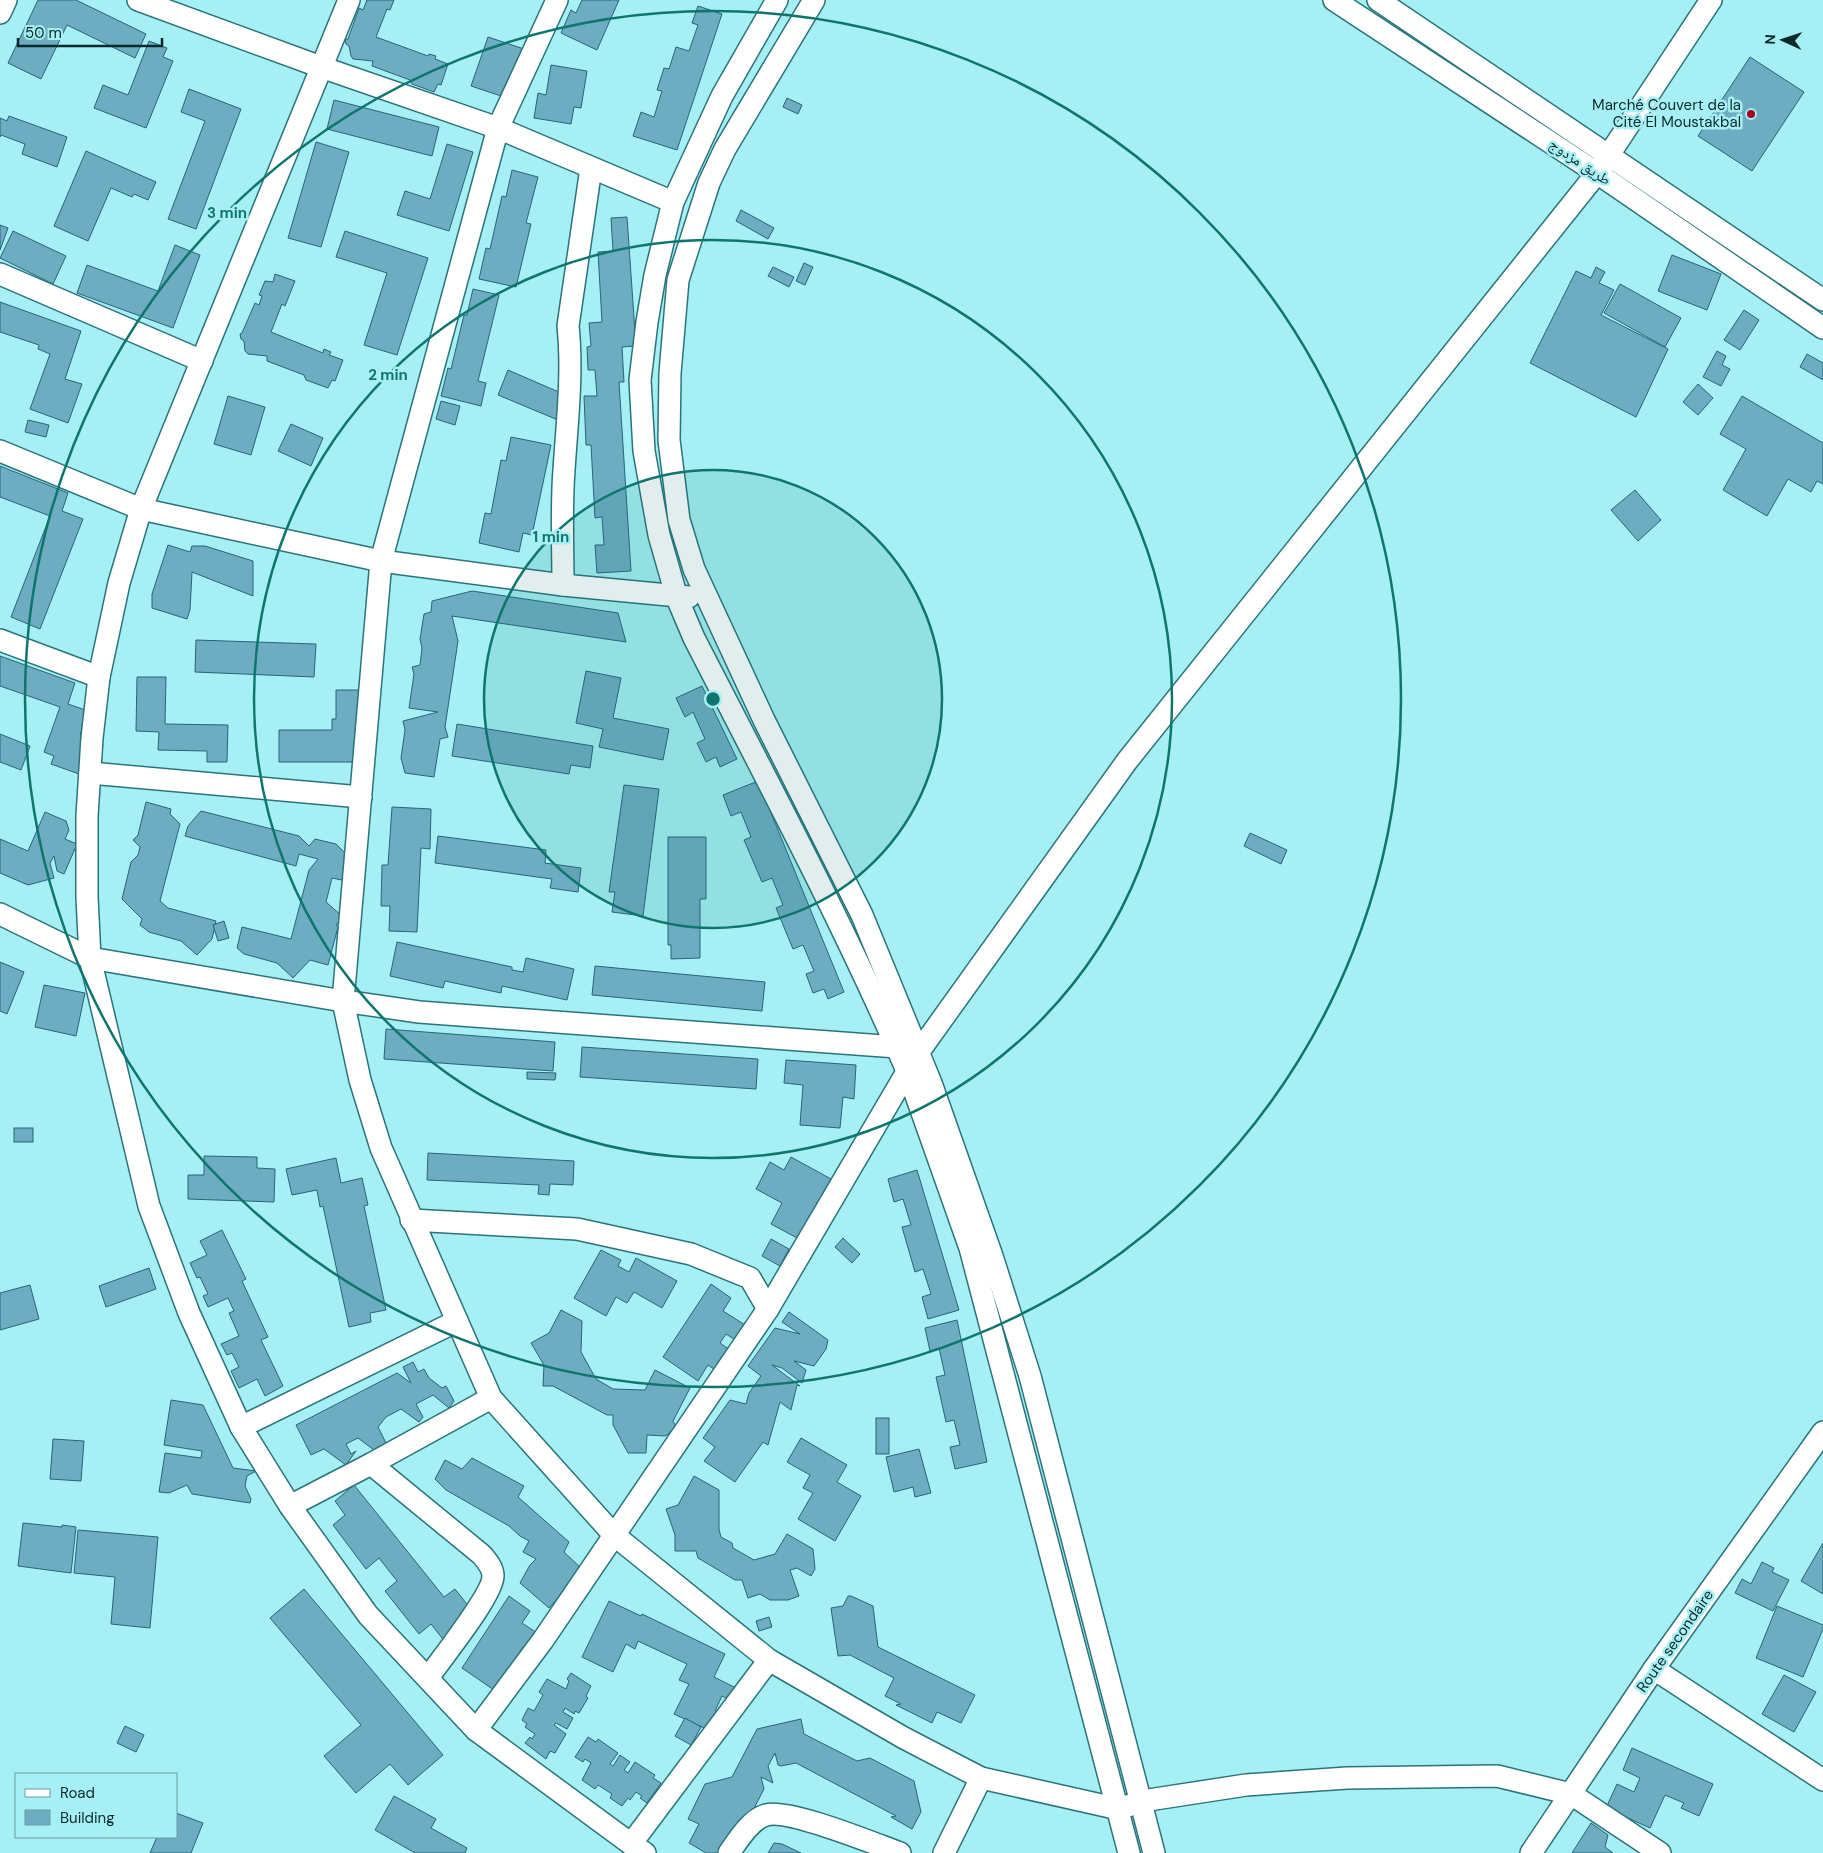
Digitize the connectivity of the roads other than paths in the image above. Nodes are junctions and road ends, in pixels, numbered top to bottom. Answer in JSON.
{"nodes":[{"id":1,"x":6,"y":0,"type":"edge"},
{"id":2,"x":138,"y":0,"type":"edge"},
{"id":3,"x":349,"y":0,"type":"edge"},
{"id":4,"x":557,"y":0,"type":"edge"},
{"id":5,"x":814,"y":0,"type":"edge"},
{"id":6,"x":1334,"y":0,"type":"edge"},
{"id":7,"x":1378,"y":0,"type":"edge"},
{"id":8,"x":1711,"y":0,"type":"edge"},
{"id":9,"x":771,"y":2,"type":"edge"},
{"id":10,"x":0,"y":12,"type":"edge"},
{"id":11,"x":321,"y":67,"type":"junction"},
{"id":12,"x":498,"y":128,"type":"junction"},
{"id":13,"x":1609,"y":156,"type":"junction"},
{"id":14,"x":591,"y":168,"type":"junction"},
{"id":15,"x":1597,"y":173,"type":"junction"},
{"id":16,"x":1672,"y":199,"type":"junction"},
{"id":17,"x":673,"y":202,"type":"junction"},
{"id":18,"x":1661,"y":217,"type":"junction"},
{"id":19,"x":0,"y":274,"type":"edge"},
{"id":20,"x":1823,"y":300,"type":"edge"},
{"id":21,"x":1823,"y":328,"type":"edge"},
{"id":22,"x":202,"y":362,"type":"junction"},
{"id":23,"x":0,"y":450,"type":"edge"},
{"id":24,"x":141,"y":509,"type":"junction"},
{"id":25,"x":381,"y":561,"type":"junction"},
{"id":26,"x":563,"y":584,"type":"junction"},
{"id":27,"x":706,"y":597,"type":"junction"},
{"id":28,"x":678,"y":598,"type":"junction"},
{"id":29,"x":0,"y":640,"type":"edge"},
{"id":30,"x":99,"y":677,"type":"junction"},
{"id":31,"x":90,"y":773,"type":"junction"},
{"id":32,"x":361,"y":797,"type":"junction"},
{"id":33,"x":0,"y":914,"type":"edge"},
{"id":34,"x":90,"y":958,"type":"junction"},
{"id":35,"x":343,"y":1001,"type":"junction"},
{"id":36,"x":897,"y":1047,"type":"junction"},
{"id":37,"x":918,"y":1053,"type":"junction"},
{"id":38,"x":908,"y":1073,"type":"junction"},
{"id":39,"x":411,"y":1220,"type":"junction"},
{"id":40,"x":768,"y":1309,"type":"junction"},
{"id":41,"x":457,"y":1321,"type":"junction"},
{"id":42,"x":491,"y":1398,"type":"junction"},
{"id":43,"x":242,"y":1427,"type":"junction"},
{"id":44,"x":1823,"y":1432,"type":"edge"},
{"id":45,"x":371,"y":1464,"type":"junction"},
{"id":46,"x":290,"y":1506,"type":"junction"},
{"id":47,"x":614,"y":1535,"type":"junction"},
{"id":48,"x":769,"y":1660,"type":"junction"},
{"id":49,"x":1654,"y":1669,"type":"junction"},
{"id":50,"x":428,"y":1678,"type":"junction"},
{"id":51,"x":476,"y":1730,"type":"junction"},
{"id":52,"x":981,"y":1778,"type":"junction"},
{"id":53,"x":1823,"y":1780,"type":"edge"},
{"id":54,"x":1571,"y":1794,"type":"junction"},
{"id":55,"x":1142,"y":1801,"type":"junction"},
{"id":56,"x":1119,"y":1810,"type":"junction"},
{"id":57,"x":638,"y":1849,"type":"edge"},
{"id":58,"x":729,"y":1853,"type":"edge"},
{"id":59,"x":900,"y":1853,"type":"edge"},
{"id":60,"x":944,"y":1853,"type":"edge"},
{"id":61,"x":1129,"y":1853,"type":"edge"},
{"id":62,"x":1154,"y":1853,"type":"edge"},
{"id":63,"x":1531,"y":1853,"type":"edge"},
{"id":64,"x":1660,"y":1853,"type":"edge"}],
"edges":[{"from":1,"to":10,"type":"street"},
{"from":2,"to":11,"type":"street"},
{"from":3,"to":11,"type":"street"},
{"from":4,"to":12,"type":"street"},
{"from":5,"to":27,"type":"street"},
{"from":6,"to":15,"type":"street","name":"طريق مزدوج"},
{"from":7,"to":13,"type":"street"},
{"from":8,"to":13,"type":"street"},
{"from":9,"to":17,"type":"street"},
{"from":11,"to":12,"type":"street"},
{"from":11,"to":22,"type":"street"},
{"from":12,"to":14,"type":"street"},
{"from":12,"to":25,"type":"street"},
{"from":13,"to":15,"type":"street"},
{"from":13,"to":16,"type":"street"},
{"from":14,"to":17,"type":"street"},
{"from":14,"to":26,"type":"street"},
{"from":15,"to":18,"type":"street","name":"طريق مزدوج"},
{"from":15,"to":37,"type":"street"},
{"from":16,"to":18,"type":"street"},
{"from":16,"to":20,"type":"street"},
{"from":17,"to":28,"type":"street"},
{"from":18,"to":21,"type":"street","name":"طريق مزدوج"},
{"from":19,"to":22,"type":"street"},
{"from":22,"to":24,"type":"street"},
{"from":23,"to":24,"type":"street"},
{"from":24,"to":25,"type":"street"},
{"from":24,"to":30,"type":"street"},
{"from":25,"to":26,"type":"street"},
{"from":25,"to":32,"type":"street"},
{"from":26,"to":28,"type":"street"},
{"from":27,"to":28,"type":"street"},
{"from":27,"to":37,"type":"street"},
{"from":28,"to":36,"type":"street"},
{"from":29,"to":30,"type":"street"},
{"from":30,"to":31,"type":"street"},
{"from":31,"to":32,"type":"street"},
{"from":31,"to":34,"type":"street"},
{"from":32,"to":35,"type":"street"},
{"from":33,"to":34,"type":"street"},
{"from":34,"to":35,"type":"street"},
{"from":34,"to":43,"type":"street"},
{"from":35,"to":36,"type":"street"},
{"from":35,"to":39,"type":"street"},
{"from":36,"to":38,"type":"street"},
{"from":37,"to":38,"type":"street"},
{"from":37,"to":55,"type":"street"},
{"from":38,"to":40,"type":"street"},
{"from":38,"to":56,"type":"street"},
{"from":39,"to":40,"type":"street"},
{"from":39,"to":41,"type":"street"},
{"from":40,"to":47,"type":"street"},
{"from":41,"to":42,"type":"street"},
{"from":41,"to":43,"type":"street"},
{"from":42,"to":45,"type":"street"},
{"from":42,"to":47,"type":"street"},
{"from":43,"to":46,"type":"street"},
{"from":44,"to":49,"type":"street","name":"Route secondaire"},
{"from":45,"to":46,"type":"street"},
{"from":45,"to":50,"type":"street"},
{"from":46,"to":50,"type":"street"},
{"from":47,"to":48,"type":"street"},
{"from":47,"to":51,"type":"street"},
{"from":48,"to":52,"type":"street"},
{"from":48,"to":57,"type":"street"},
{"from":49,"to":53,"type":"street"},
{"from":49,"to":54,"type":"street","name":"Route secondaire"},
{"from":50,"to":51,"type":"street"},
{"from":51,"to":57,"type":"street"},
{"from":52,"to":56,"type":"street"},
{"from":52,"to":60,"type":"street"},
{"from":54,"to":55,"type":"street"},
{"from":54,"to":63,"type":"street","name":"Route secondaire"},
{"from":54,"to":64,"type":"street"},
{"from":55,"to":56,"type":"street"},
{"from":55,"to":62,"type":"street"},
{"from":56,"to":61,"type":"street"},
{"from":58,"to":59,"type":"street"}]}
